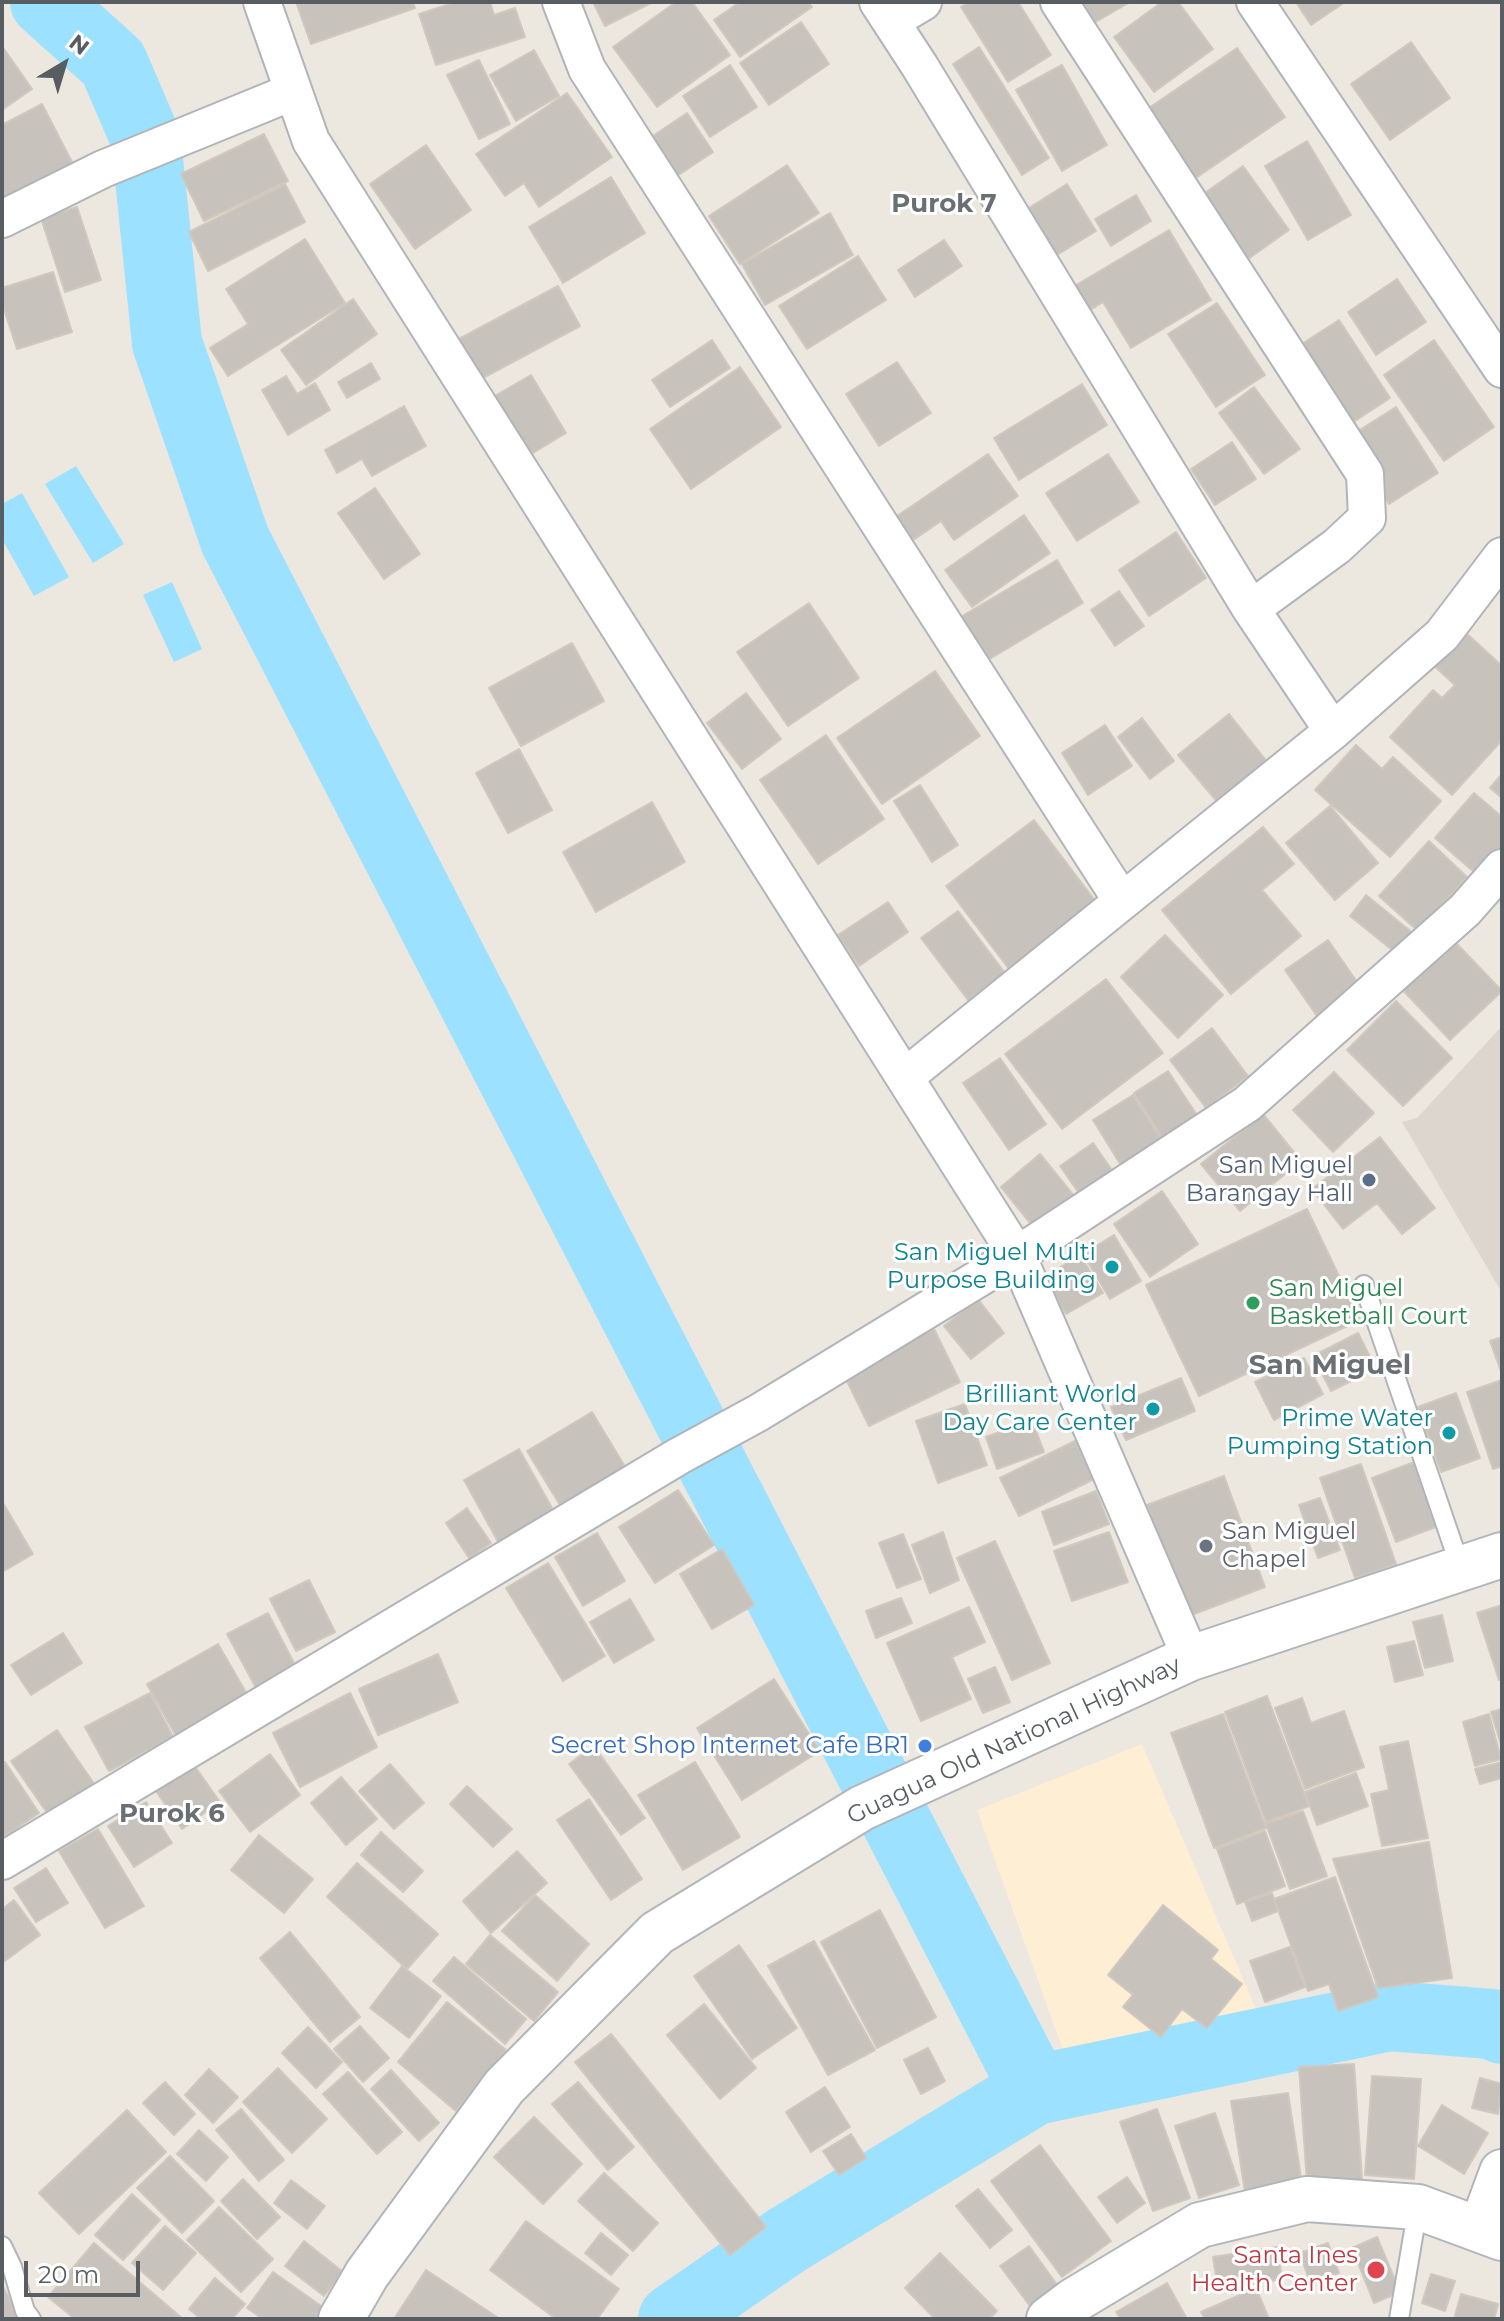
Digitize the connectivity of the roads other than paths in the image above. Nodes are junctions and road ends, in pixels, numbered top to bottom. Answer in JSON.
{"nodes":[{"id":1,"x":262,"y":2,"type":"edge"},
{"id":2,"x":561,"y":2,"type":"edge"},
{"id":3,"x":923,"y":2,"type":"edge"},
{"id":4,"x":1059,"y":2,"type":"edge"},
{"id":5,"x":1255,"y":2,"type":"edge"},
{"id":6,"x":884,"y":11,"type":"edge"},
{"id":7,"x":285,"y":94,"type":"junction"},
{"id":8,"x":2,"y":219,"type":"edge"},
{"id":9,"x":1502,"y":369,"type":"edge"},
{"id":10,"x":1502,"y":556,"type":"edge"},
{"id":11,"x":1251,"y":609,"type":"junction"},
{"id":12,"x":1333,"y":731,"type":"junction"},
{"id":13,"x":1502,"y":868,"type":"edge"},
{"id":14,"x":1122,"y":901,"type":"junction"},
{"id":15,"x":905,"y":1077,"type":"junction"},
{"id":16,"x":1017,"y":1255,"type":"junction"},
{"id":17,"x":1364,"y":1285,"type":"dead end"},
{"id":18,"x":1502,"y":1555,"type":"edge"},
{"id":19,"x":1461,"y":1569,"type":"junction"},
{"id":20,"x":1191,"y":1658,"type":"junction"},
{"id":21,"x":2,"y":1861,"type":"edge"},
{"id":22,"x":1502,"y":2172,"type":"edge"},
{"id":23,"x":1418,"y":2207,"type":"junction"},
{"id":24,"x":1492,"y":2233,"type":"edge"},
{"id":25,"x":2,"y":2246,"type":"edge"},
{"id":26,"x":31,"y":2319,"type":"edge"},
{"id":27,"x":341,"y":2319,"type":"edge"},
{"id":28,"x":1049,"y":2319,"type":"edge"},
{"id":29,"x":1399,"y":2319,"type":"edge"}],
"edges":[{"from":1,"to":7,"type":"street"},
{"from":2,"to":14,"type":"street"},
{"from":3,"to":6,"type":"street"},
{"from":4,"to":11,"type":"street"},
{"from":5,"to":9,"type":"street"},
{"from":6,"to":11,"type":"street"},
{"from":7,"to":8,"type":"street"},
{"from":7,"to":15,"type":"street"},
{"from":10,"to":12,"type":"street"},
{"from":11,"to":12,"type":"street"},
{"from":12,"to":14,"type":"street"},
{"from":13,"to":16,"type":"street"},
{"from":14,"to":15,"type":"street"},
{"from":15,"to":16,"type":"street"},
{"from":16,"to":20,"type":"street"},
{"from":16,"to":21,"type":"street"},
{"from":17,"to":19,"type":"lane"},
{"from":18,"to":19,"type":"main road","name":"Guagua Old National Highway"},
{"from":19,"to":20,"type":"main road","name":"Guagua Old National Highway"},
{"from":20,"to":27,"type":"main road","name":"Guagua Old National Highway"},
{"from":22,"to":24,"type":"main road"},
{"from":23,"to":24,"type":"main road"},
{"from":23,"to":28,"type":"main road"},
{"from":23,"to":29,"type":"lane"},
{"from":25,"to":26,"type":"lane"}]}
